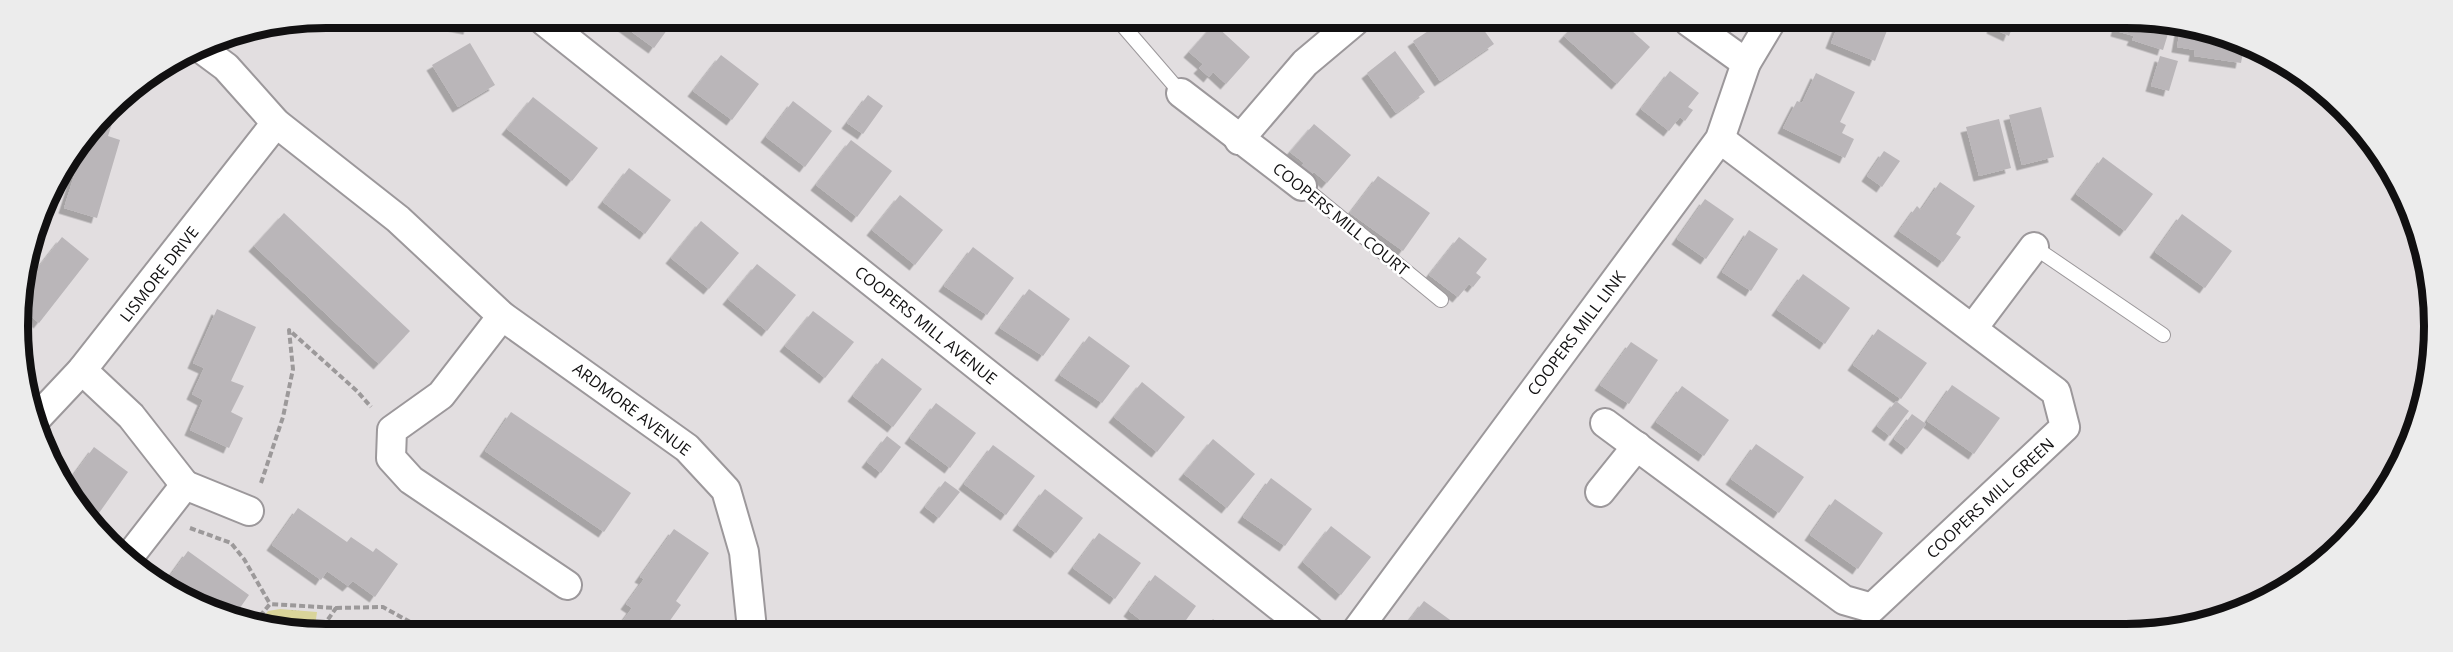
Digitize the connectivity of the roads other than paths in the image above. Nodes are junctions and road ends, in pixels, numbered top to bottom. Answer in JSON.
{"nodes":[{"id":1,"x":553,"y":28,"type":"edge"},
{"id":2,"x":1124,"y":28,"type":"edge"},
{"id":3,"x":1347,"y":28,"type":"edge"},
{"id":4,"x":1697,"y":28,"type":"edge"},
{"id":5,"x":1766,"y":28,"type":"edge"},
{"id":6,"x":207,"y":53,"type":"edge"},
{"id":7,"x":1746,"y":63,"type":"junction"},
{"id":8,"x":1181,"y":93,"type":"joint"},
{"id":9,"x":276,"y":123,"type":"junction"},
{"id":10,"x":1720,"y":139,"type":"junction"},
{"id":11,"x":1239,"y":140,"type":"junction"},
{"id":12,"x":1302,"y":186,"type":"joint"},
{"id":13,"x":2034,"y":247,"type":"joint"},
{"id":14,"x":1441,"y":300,"type":"dead end"},
{"id":15,"x":502,"y":316,"type":"junction"},
{"id":16,"x":1974,"y":328,"type":"junction"},
{"id":17,"x":2163,"y":335,"type":"dead end"},
{"id":18,"x":82,"y":370,"type":"junction"},
{"id":19,"x":42,"y":413,"type":"edge"},
{"id":20,"x":1605,"y":423,"type":"dead end"},
{"id":21,"x":1636,"y":446,"type":"junction"},
{"id":22,"x":185,"y":485,"type":"junction"},
{"id":23,"x":1600,"y":492,"type":"dead end"},
{"id":24,"x":249,"y":511,"type":"road end"},
{"id":25,"x":133,"y":552,"type":"edge"},
{"id":26,"x":567,"y":585,"type":"dead end"},
{"id":27,"x":751,"y":624,"type":"edge"},
{"id":28,"x":1301,"y":624,"type":"edge"},
{"id":29,"x":1360,"y":624,"type":"edge"}],
"edges":[{"from":1,"to":28,"type":"street","name":"COOPERS MILL AVENUE"},
{"from":2,"to":8,"type":"lane"},
{"from":3,"to":11,"type":"street"},
{"from":4,"to":7,"type":"street"},
{"from":5,"to":7,"type":"street","name":"COOPERS MILL LINK"},
{"from":6,"to":9,"type":"street","name":"ARDMORE AVENUE"},
{"from":7,"to":10,"type":"street","name":"COOPERS MILL LINK"},
{"from":8,"to":11,"type":"street","name":"COOPERS MILL COURT"},
{"from":9,"to":15,"type":"street","name":"ARDMORE AVENUE"},
{"from":9,"to":18,"type":"street","name":"LISMORE DRIVE"},
{"from":10,"to":16,"type":"street","name":"COOPERS MILL GREEN"},
{"from":10,"to":29,"type":"street","name":"COOPERS MILL LINK"},
{"from":11,"to":12,"type":"street","name":"COOPERS MILL COURT"},
{"from":12,"to":14,"type":"lane","name":"COOPERS MILL COURT"},
{"from":13,"to":16,"type":"street"},
{"from":13,"to":17,"type":"lane"},
{"from":15,"to":26,"type":"street"},
{"from":15,"to":27,"type":"street","name":"ARDMORE AVENUE"},
{"from":16,"to":21,"type":"street","name":"COOPERS MILL GREEN"},
{"from":18,"to":19,"type":"street","name":"LISMORE DRIVE"},
{"from":18,"to":22,"type":"street"},
{"from":20,"to":21,"type":"street","name":"COOPERS MILL GREEN"},
{"from":21,"to":23,"type":"street"},
{"from":22,"to":24,"type":"street"},
{"from":22,"to":25,"type":"street"}]}
